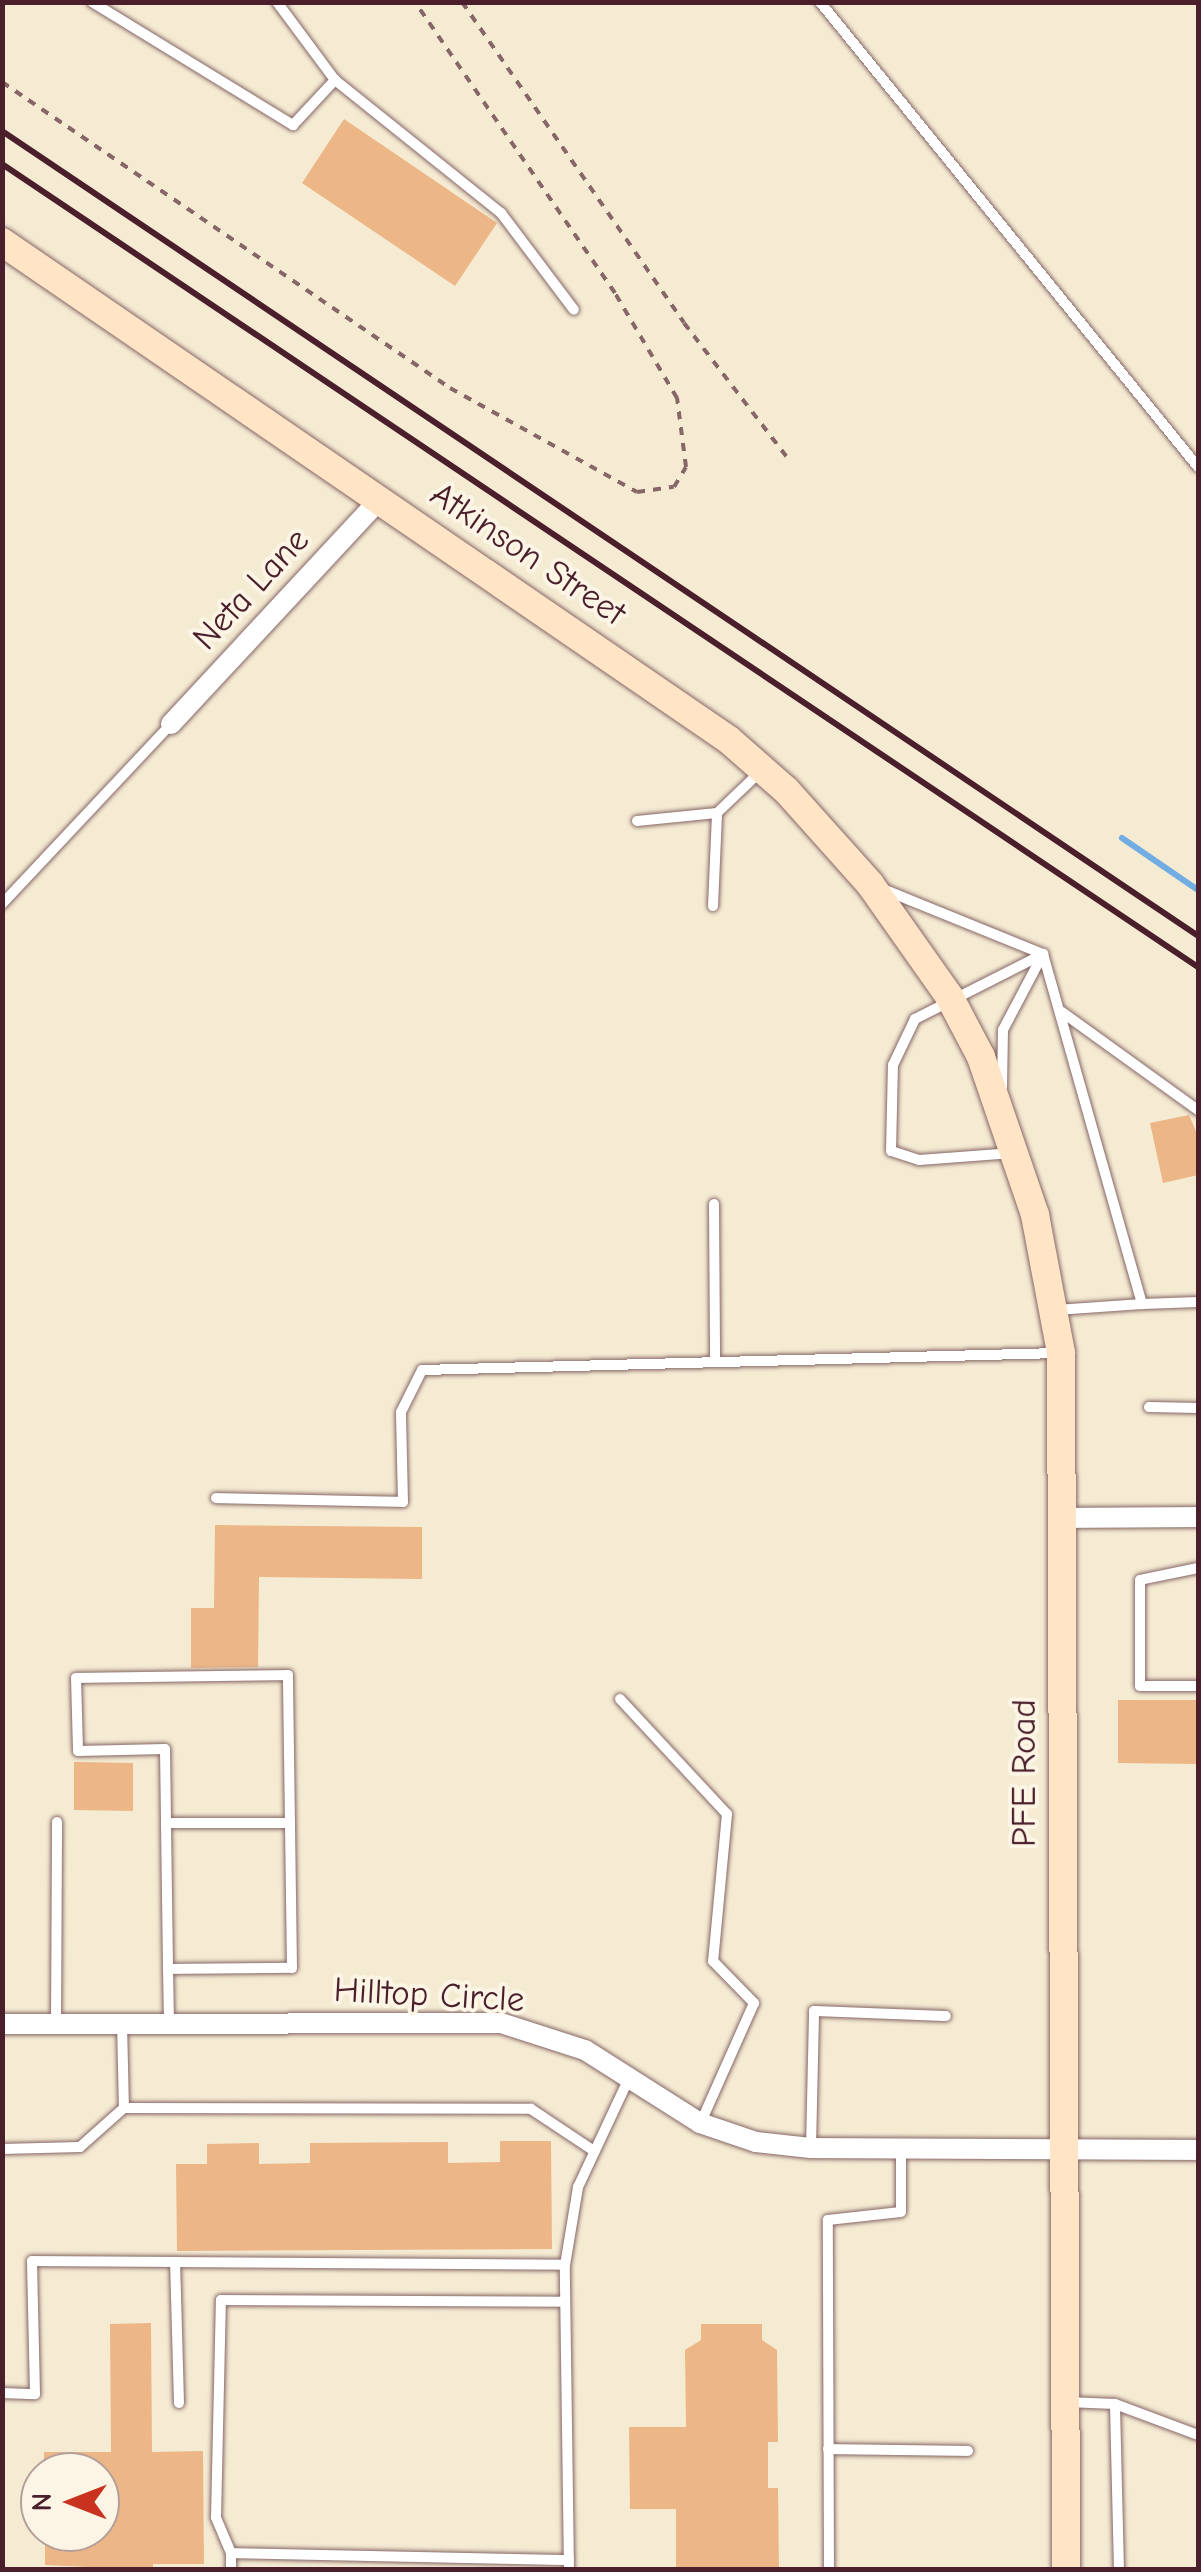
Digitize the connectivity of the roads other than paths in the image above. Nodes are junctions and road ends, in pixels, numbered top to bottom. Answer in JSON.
{"nodes":[{"id":1,"x":92,"y":2,"type":"edge"},
{"id":2,"x":277,"y":2,"type":"edge"},
{"id":3,"x":820,"y":2,"type":"edge"},
{"id":4,"x":335,"y":80,"type":"junction"},
{"id":5,"x":2,"y":242,"type":"edge"},
{"id":6,"x":574,"y":310,"type":"dead end"},
{"id":7,"x":1198,"y":467,"type":"edge"},
{"id":8,"x":380,"y":499,"type":"junction"},
{"id":9,"x":170,"y":724,"type":"joint"},
{"id":10,"x":762,"y":770,"type":"junction"},
{"id":11,"x":716,"y":812,"type":"junction"},
{"id":12,"x":637,"y":822,"type":"dead end"},
{"id":13,"x":870,"y":884,"type":"junction"},
{"id":14,"x":2,"y":904,"type":"edge"},
{"id":15,"x":713,"y":906,"type":"dead end"},
{"id":16,"x":1043,"y":954,"type":"junction"},
{"id":17,"x":950,"y":998,"type":"junction"},
{"id":18,"x":1062,"y":1012,"type":"junction"},
{"id":19,"x":1002,"y":1109,"type":"junction"},
{"id":20,"x":1198,"y":1110,"type":"edge"},
{"id":21,"x":1017,"y":1153,"type":"junction"},
{"id":22,"x":714,"y":1204,"type":"dead end"},
{"id":23,"x":1198,"y":1302,"type":"edge"},
{"id":24,"x":1142,"y":1304,"type":"junction"},
{"id":25,"x":1055,"y":1310,"type":"junction"},
{"id":26,"x":1061,"y":1353,"type":"junction"},
{"id":27,"x":715,"y":1362,"type":"junction"},
{"id":28,"x":1149,"y":1406,"type":"dead end"},
{"id":29,"x":1198,"y":1408,"type":"edge"},
{"id":30,"x":216,"y":1498,"type":"dead end"},
{"id":31,"x":1060,"y":1518,"type":"junction"},
{"id":32,"x":1198,"y":1518,"type":"edge"},
{"id":33,"x":1198,"y":1568,"type":"edge"},
{"id":34,"x":1198,"y":1686,"type":"edge"},
{"id":35,"x":620,"y":1700,"type":"dead end"},
{"id":36,"x":56,"y":1822,"type":"dead end"},
{"id":37,"x":166,"y":1823,"type":"junction"},
{"id":38,"x":290,"y":1823,"type":"junction"},
{"id":39,"x":168,"y":1970,"type":"junction"},
{"id":40,"x":946,"y":2016,"type":"dead end"},
{"id":41,"x":122,"y":2023,"type":"junction"},
{"id":42,"x":169,"y":2023,"type":"junction"},
{"id":43,"x":2,"y":2024,"type":"edge"},
{"id":44,"x":56,"y":2024,"type":"junction"},
{"id":45,"x":629,"y":2077,"type":"junction"},
{"id":46,"x":124,"y":2108,"type":"junction"},
{"id":47,"x":700,"y":2123,"type":"junction"},
{"id":48,"x":811,"y":2148,"type":"junction"},
{"id":49,"x":901,"y":2148,"type":"junction"},
{"id":50,"x":1065,"y":2148,"type":"junction"},
{"id":51,"x":2,"y":2149,"type":"edge"},
{"id":52,"x":1198,"y":2150,"type":"edge"},
{"id":53,"x":594,"y":2152,"type":"junction"},
{"id":54,"x":175,"y":2262,"type":"junction"},
{"id":55,"x":565,"y":2265,"type":"junction"},
{"id":56,"x":564,"y":2302,"type":"junction"},
{"id":57,"x":2,"y":2393,"type":"edge"},
{"id":58,"x":1066,"y":2402,"type":"junction"},
{"id":59,"x":179,"y":2403,"type":"dead end"},
{"id":60,"x":1116,"y":2404,"type":"junction"},
{"id":61,"x":1198,"y":2434,"type":"edge"},
{"id":62,"x":828,"y":2449,"type":"junction"},
{"id":63,"x":968,"y":2451,"type":"dead end"},
{"id":64,"x":232,"y":2552,"type":"junction"},
{"id":65,"x":569,"y":2564,"type":"edge"},
{"id":66,"x":231,"y":2570,"type":"edge"},
{"id":67,"x":828,"y":2570,"type":"edge"},
{"id":68,"x":1066,"y":2570,"type":"edge"},
{"id":69,"x":1119,"y":2570,"type":"edge"}],
"edges":[{"from":1,"to":4,"type":"lane"},
{"from":2,"to":4,"type":"lane"},
{"from":3,"to":7,"type":"lane"},
{"from":4,"to":6,"type":"lane"},
{"from":5,"to":8,"type":"main road","name":"Atkinson Street"},
{"from":8,"to":9,"type":"street","name":"Neta Lane"},
{"from":8,"to":10,"type":"main road","name":"Atkinson Street"},
{"from":9,"to":14,"type":"lane"},
{"from":10,"to":11,"type":"lane"},
{"from":10,"to":13,"type":"main road","name":"Atkinson Street"},
{"from":11,"to":12,"type":"lane"},
{"from":11,"to":15,"type":"lane"},
{"from":13,"to":16,"type":"lane"},
{"from":13,"to":17,"type":"main road","name":"Atkinson Street"},
{"from":16,"to":17,"type":"lane"},
{"from":16,"to":18,"type":"lane"},
{"from":16,"to":19,"type":"lane"},
{"from":17,"to":19,"type":"main road","name":"PFE Road"},
{"from":17,"to":21,"type":"lane"},
{"from":18,"to":20,"type":"lane"},
{"from":18,"to":24,"type":"lane"},
{"from":19,"to":21,"type":"main road","name":"PFE Road"},
{"from":21,"to":25,"type":"main road","name":"PFE Road"},
{"from":22,"to":27,"type":"lane"},
{"from":23,"to":24,"type":"lane"},
{"from":24,"to":25,"type":"lane"},
{"from":25,"to":26,"type":"main road","name":"PFE Road"},
{"from":26,"to":27,"type":"lane"},
{"from":26,"to":31,"type":"main road","name":"PFE Road"},
{"from":27,"to":30,"type":"lane"},
{"from":28,"to":29,"type":"lane"},
{"from":31,"to":32,"type":"street"},
{"from":31,"to":50,"type":"main road","name":"PFE Road"},
{"from":33,"to":34,"type":"lane"},
{"from":35,"to":47,"type":"lane"},
{"from":36,"to":44,"type":"lane"},
{"from":37,"to":38,"type":"lane"},
{"from":37,"to":38,"type":"lane"},
{"from":37,"to":39,"type":"lane"},
{"from":38,"to":39,"type":"lane"},
{"from":39,"to":42,"type":"lane"},
{"from":40,"to":48,"type":"lane"},
{"from":41,"to":42,"type":"street","name":"Hilltop Circle"},
{"from":41,"to":44,"type":"street","name":"Hilltop Circle"},
{"from":41,"to":46,"type":"lane"},
{"from":42,"to":45,"type":"street","name":"Hilltop Circle"},
{"from":43,"to":44,"type":"street","name":"Hilltop Circle"},
{"from":45,"to":47,"type":"street","name":"Hilltop Circle"},
{"from":45,"to":53,"type":"lane"},
{"from":46,"to":51,"type":"lane"},
{"from":46,"to":53,"type":"lane"},
{"from":47,"to":48,"type":"street","name":"Hilltop Circle"},
{"from":48,"to":49,"type":"street","name":"Hilltop Circle"},
{"from":49,"to":50,"type":"street","name":"Hilltop Circle"},
{"from":49,"to":62,"type":"lane"},
{"from":50,"to":52,"type":"street","name":"Hilltop Circle"},
{"from":50,"to":58,"type":"main road","name":"PFE Road"},
{"from":53,"to":55,"type":"lane"},
{"from":54,"to":55,"type":"lane"},
{"from":54,"to":57,"type":"lane"},
{"from":54,"to":59,"type":"lane"},
{"from":55,"to":56,"type":"lane"},
{"from":56,"to":64,"type":"lane"},
{"from":56,"to":65,"type":"lane"},
{"from":58,"to":60,"type":"lane"},
{"from":58,"to":68,"type":"main road","name":"PFE Road"},
{"from":60,"to":61,"type":"lane"},
{"from":60,"to":69,"type":"lane"},
{"from":62,"to":63,"type":"lane"},
{"from":62,"to":67,"type":"lane"},
{"from":64,"to":65,"type":"lane"},
{"from":64,"to":66,"type":"lane"}]}
